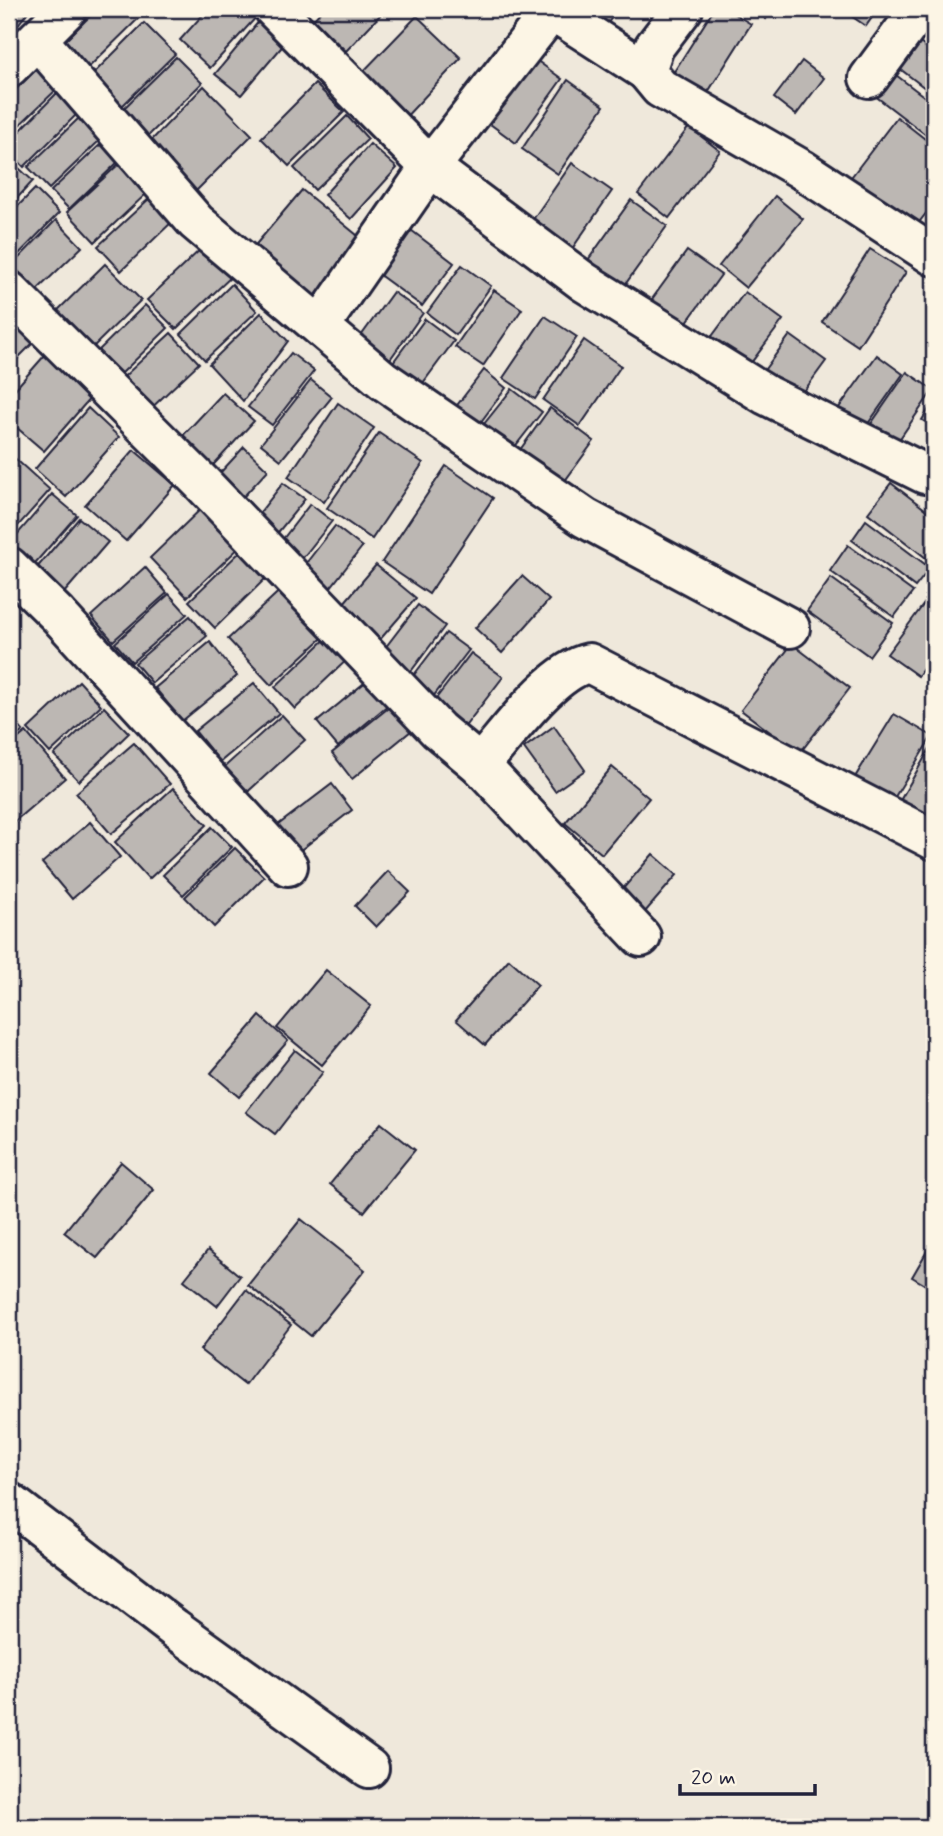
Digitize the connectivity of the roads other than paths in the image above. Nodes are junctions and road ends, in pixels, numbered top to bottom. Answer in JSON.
{"nodes":[{"id":1,"x":67,"y":9,"type":"edge"},
{"id":2,"x":274,"y":9,"type":"edge"},
{"id":3,"x":683,"y":9,"type":"edge"},
{"id":4,"x":920,"y":9,"type":"edge"},
{"id":5,"x":37,"y":39,"type":"junction"},
{"id":6,"x":9,"y":67,"type":"edge"},
{"id":7,"x":646,"y":71,"type":"junction"},
{"id":8,"x":869,"y":78,"type":"dead end"},
{"id":9,"x":430,"y":167,"type":"junction"},
{"id":10,"x":934,"y":256,"type":"edge"},
{"id":11,"x":9,"y":291,"type":"edge"},
{"id":12,"x":320,"y":326,"type":"junction"},
{"id":13,"x":925,"y":474,"type":"dead end"},
{"id":14,"x":9,"y":567,"type":"edge"},
{"id":15,"x":790,"y":628,"type":"dead end"},
{"id":16,"x":480,"y":765,"type":"junction"},
{"id":17,"x":934,"y":841,"type":"edge"},
{"id":18,"x":288,"y":866,"type":"dead end"},
{"id":19,"x":641,"y":937,"type":"dead end"},
{"id":20,"x":9,"y":1502,"type":"edge"},
{"id":21,"x":369,"y":1768,"type":"dead end"}],
"edges":[{"from":1,"to":5,"type":"street"},
{"from":2,"to":9,"type":"street"},
{"from":3,"to":7,"type":"street"},
{"from":4,"to":8,"type":"street"},
{"from":5,"to":6,"type":"street"},
{"from":5,"to":12,"type":"street"},
{"from":7,"to":9,"type":"street"},
{"from":7,"to":10,"type":"street"},
{"from":9,"to":12,"type":"street"},
{"from":9,"to":13,"type":"street"},
{"from":11,"to":16,"type":"street"},
{"from":12,"to":15,"type":"street"},
{"from":14,"to":18,"type":"street"},
{"from":16,"to":17,"type":"street"},
{"from":16,"to":19,"type":"street"},
{"from":20,"to":21,"type":"street"}]}
